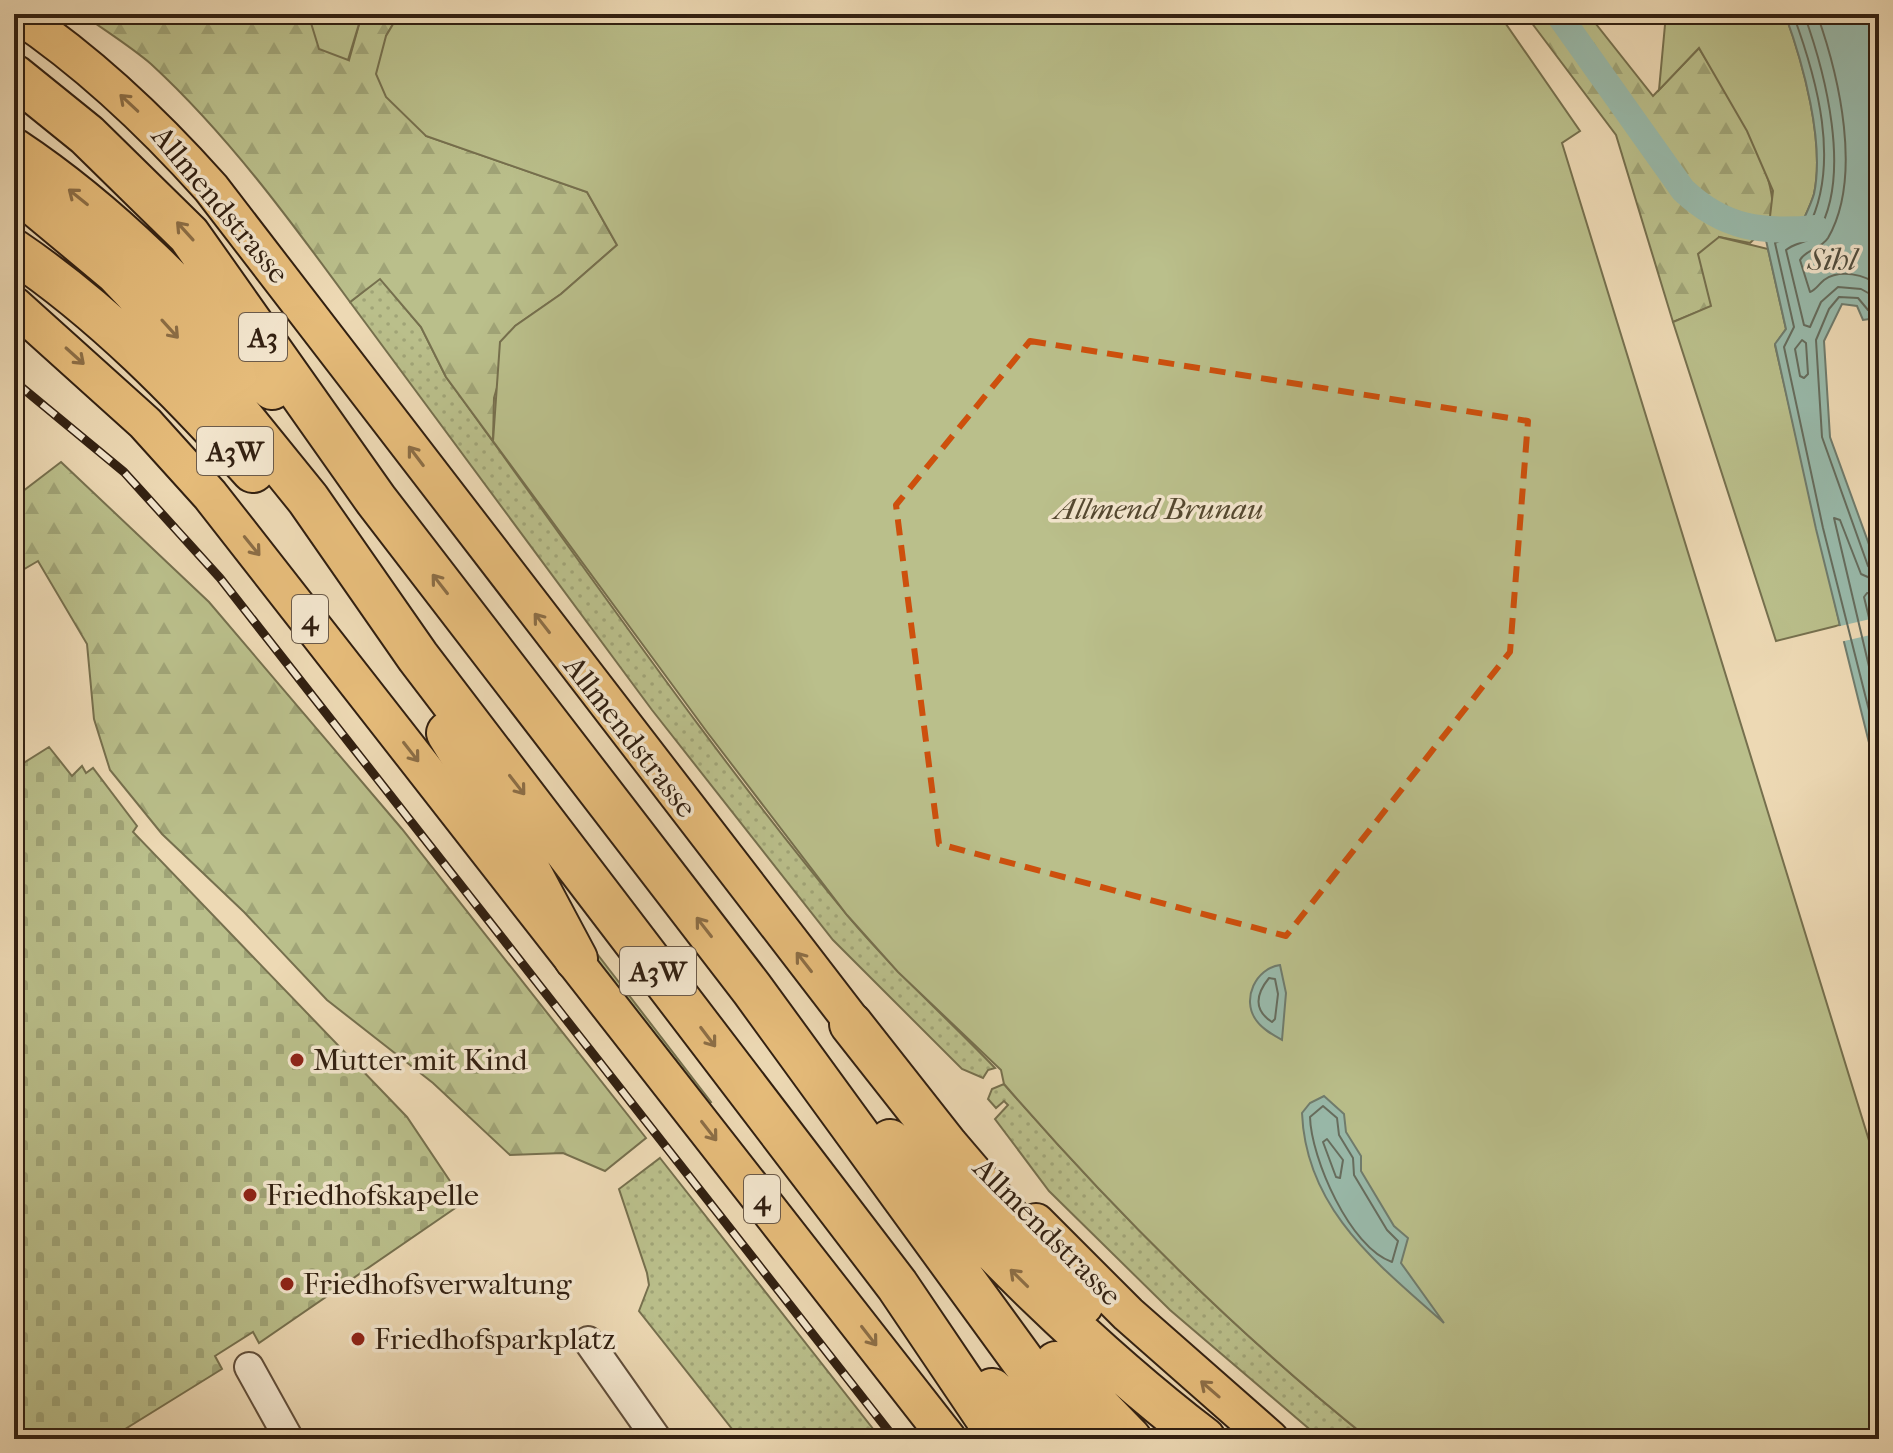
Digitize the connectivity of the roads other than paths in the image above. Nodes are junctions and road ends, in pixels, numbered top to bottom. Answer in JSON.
{"nodes":[{"id":1,"x":17,"y":14,"type":"edge"},
{"id":2,"x":14,"y":76,"type":"edge"},
{"id":3,"x":14,"y":150,"type":"edge"},
{"id":4,"x":14,"y":187,"type":"edge"},
{"id":5,"x":14,"y":251,"type":"edge"},
{"id":6,"x":126,"y":260,"type":"junction"},
{"id":7,"x":14,"y":305,"type":"edge"},
{"id":8,"x":376,"y":500,"type":"junction"},
{"id":9,"x":373,"y":609,"type":"junction"},
{"id":10,"x":418,"y":657,"type":"junction"},
{"id":11,"x":576,"y":959,"type":"junction"},
{"id":12,"x":752,"y":989,"type":"junction"},
{"id":13,"x":851,"y":1024,"type":"junction"},
{"id":14,"x":782,"y":1134,"type":"junction"},
{"id":15,"x":910,"y":1207,"type":"junction"},
{"id":16,"x":897,"y":1285,"type":"junction"},
{"id":17,"x":588,"y":1341,"type":"dead end"},
{"id":18,"x":249,"y":1367,"type":"dead end"},
{"id":19,"x":289,"y":1439,"type":"edge"},
{"id":20,"x":657,"y":1439,"type":"edge"},
{"id":21,"x":948,"y":1439,"type":"edge"},
{"id":22,"x":979,"y":1439,"type":"edge"},
{"id":23,"x":1001,"y":1439,"type":"edge"},
{"id":24,"x":1036,"y":1439,"type":"edge"},
{"id":25,"x":1087,"y":1439,"type":"edge"},
{"id":26,"x":1130,"y":1439,"type":"edge"},
{"id":27,"x":1206,"y":1439,"type":"edge"},
{"id":28,"x":1270,"y":1439,"type":"edge"}],
"edges":[{"from":13,"to":1,"type":"main road","name":"Allmendstrasse","one_way":true},
{"from":8,"to":2,"type":"highway","number":"A3","one_way":true},
{"from":6,"to":3,"type":"highway","number":"A3","one_way":true},
{"from":4,"to":6,"type":"highway","number":"A3W"},
{"from":5,"to":9,"type":"highway","number":"A3W"},
{"from":6,"to":8,"type":"highway","number":"A3"},
{"from":6,"to":10,"type":"highway","number":"A3W","one_way":true},
{"from":7,"to":11,"type":"main road","number":"4","one_way":true},
{"from":12,"to":8,"type":"highway","number":"A3W","one_way":true},
{"from":9,"to":10,"type":"highway","number":"A3W"},
{"from":9,"to":11,"type":"highway"},
{"from":10,"to":14,"type":"highway","number":"A3W","one_way":true},
{"from":11,"to":21,"type":"main road","number":"4","one_way":true},
{"from":12,"to":15,"type":"highway","number":"A3W"},
{"from":27,"to":12,"type":"highway","one_way":true},
{"from":13,"to":27,"type":"highway"},
{"from":28,"to":13,"type":"main road","name":"Allmendstrasse","one_way":true},
{"from":14,"to":16,"type":"highway","number":"A3W"},
{"from":14,"to":22,"type":"highway"},
{"from":15,"to":25,"type":"highway","number":"A3W"},
{"from":15,"to":26,"type":"highway"},
{"from":16,"to":23,"type":"highway"},
{"from":16,"to":24,"type":"highway","number":"A3W"},
{"from":17,"to":20,"type":"street"},
{"from":18,"to":19,"type":"street"}]}
